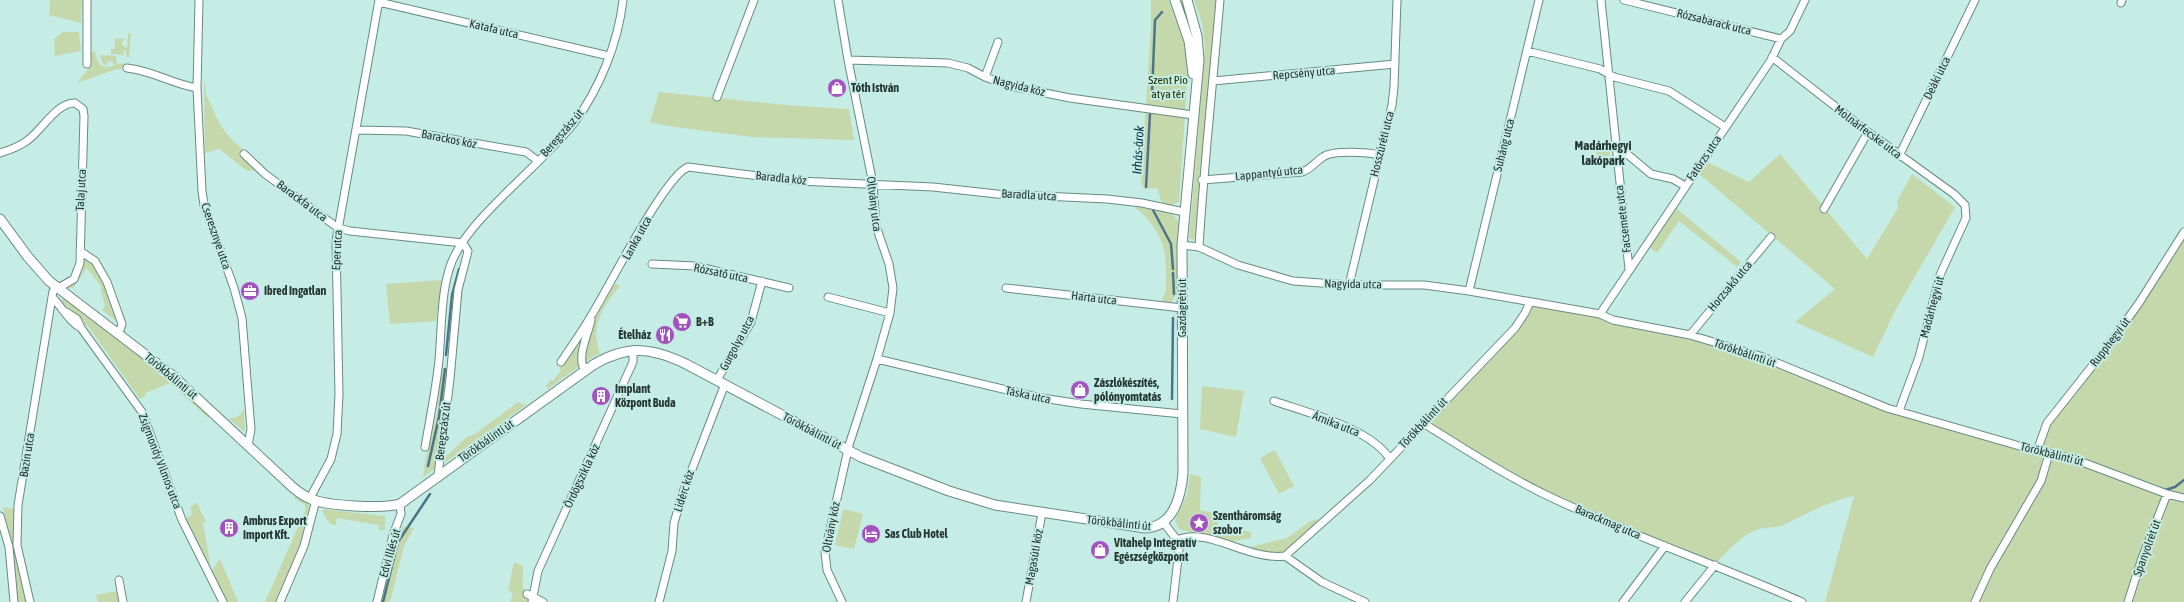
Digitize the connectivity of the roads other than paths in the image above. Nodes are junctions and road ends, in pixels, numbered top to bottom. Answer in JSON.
{"nodes":[{"id":1,"x":87,"y":0,"type":"edge"},
{"id":2,"x":198,"y":0,"type":"edge"},
{"id":3,"x":623,"y":0,"type":"edge"},
{"id":4,"x":754,"y":0,"type":"edge"},
{"id":5,"x":838,"y":0,"type":"edge"},
{"id":6,"x":1175,"y":0,"type":"edge"},
{"id":7,"x":1183,"y":0,"type":"edge"},
{"id":8,"x":1187,"y":0,"type":"edge"},
{"id":9,"x":1220,"y":0,"type":"edge"},
{"id":10,"x":1396,"y":0,"type":"edge"},
{"id":11,"x":1539,"y":0,"type":"edge"},
{"id":12,"x":1601,"y":0,"type":"edge"},
{"id":13,"x":1624,"y":0,"type":"edge"},
{"id":14,"x":1805,"y":0,"type":"edge"},
{"id":15,"x":379,"y":1,"type":"edge"},
{"id":16,"x":1972,"y":1,"type":"edge"},
{"id":17,"x":1194,"y":24,"type":"junction"},
{"id":18,"x":1781,"y":39,"type":"junction"},
{"id":19,"x":998,"y":42,"type":"dead end"},
{"id":20,"x":1527,"y":51,"type":"junction"},
{"id":21,"x":609,"y":56,"type":"junction"},
{"id":22,"x":1772,"y":57,"type":"junction"},
{"id":23,"x":848,"y":60,"type":"junction"},
{"id":24,"x":87,"y":64,"type":"dead end"},
{"id":25,"x":1395,"y":64,"type":"junction"},
{"id":26,"x":127,"y":68,"type":"dead end"},
{"id":27,"x":1609,"y":74,"type":"junction"},
{"id":28,"x":985,"y":77,"type":"junction"},
{"id":29,"x":1213,"y":81,"type":"junction"},
{"id":30,"x":197,"y":88,"type":"junction"},
{"id":31,"x":1195,"y":90,"type":"junction"},
{"id":32,"x":717,"y":97,"type":"dead end"},
{"id":33,"x":1193,"y":116,"type":"junction"},
{"id":34,"x":1725,"y":127,"type":"junction"},
{"id":35,"x":356,"y":130,"type":"junction"},
{"id":36,"x":1868,"y":132,"type":"junction"},
{"id":37,"x":1615,"y":148,"type":"junction"},
{"id":38,"x":0,"y":153,"type":"edge"},
{"id":39,"x":244,"y":154,"type":"dead end"},
{"id":40,"x":1379,"y":155,"type":"junction"},
{"id":41,"x":1899,"y":156,"type":"junction"},
{"id":42,"x":538,"y":161,"type":"junction"},
{"id":43,"x":688,"y":167,"type":"joint"},
{"id":44,"x":1202,"y":180,"type":"junction"},
{"id":45,"x":874,"y":184,"type":"junction"},
{"id":46,"x":1685,"y":186,"type":"junction"},
{"id":47,"x":1966,"y":205,"type":"joint"},
{"id":48,"x":1824,"y":209,"type":"dead end"},
{"id":49,"x":1184,"y":212,"type":"junction"},
{"id":50,"x":0,"y":219,"type":"edge"},
{"id":51,"x":338,"y":228,"type":"junction"},
{"id":52,"x":2184,"y":232,"type":"edge"},
{"id":53,"x":1771,"y":237,"type":"dead end"},
{"id":54,"x":463,"y":243,"type":"junction"},
{"id":55,"x":1182,"y":245,"type":"junction"},
{"id":56,"x":1199,"y":247,"type":"junction"},
{"id":57,"x":80,"y":251,"type":"junction"},
{"id":58,"x":652,"y":264,"type":"dead end"},
{"id":59,"x":1629,"y":269,"type":"junction"},
{"id":60,"x":762,"y":281,"type":"junction"},
{"id":61,"x":1349,"y":285,"type":"junction"},
{"id":62,"x":789,"y":288,"type":"dead end"},
{"id":63,"x":1006,"y":288,"type":"dead end"},
{"id":64,"x":58,"y":289,"type":"junction"},
{"id":65,"x":1469,"y":290,"type":"junction"},
{"id":66,"x":828,"y":297,"type":"dead end"},
{"id":67,"x":54,"y":299,"type":"junction"},
{"id":68,"x":1530,"y":302,"type":"junction"},
{"id":69,"x":1182,"y":308,"type":"junction"},
{"id":70,"x":890,"y":313,"type":"junction"},
{"id":71,"x":1600,"y":314,"type":"junction"},
{"id":72,"x":592,"y":315,"type":"junction"},
{"id":73,"x":119,"y":334,"type":"junction"},
{"id":74,"x":1690,"y":335,"type":"junction"},
{"id":75,"x":633,"y":350,"type":"junction"},
{"id":76,"x":877,"y":359,"type":"junction"},
{"id":77,"x":438,"y":362,"type":"junction"},
{"id":78,"x":561,"y":362,"type":"dead end"},
{"id":79,"x":452,"y":363,"type":"junction"},
{"id":80,"x":585,"y":371,"type":"junction"},
{"id":81,"x":721,"y":382,"type":"junction"},
{"id":82,"x":1274,"y":401,"type":"dead end"},
{"id":83,"x":1899,"y":411,"type":"junction"},
{"id":84,"x":1182,"y":414,"type":"junction"},
{"id":85,"x":1423,"y":423,"type":"junction"},
{"id":86,"x":248,"y":445,"type":"junction"},
{"id":87,"x":425,"y":447,"type":"dead end"},
{"id":88,"x":848,"y":451,"type":"junction"},
{"id":89,"x":2038,"y":451,"type":"junction"},
{"id":90,"x":2049,"y":454,"type":"junction"},
{"id":91,"x":1390,"y":459,"type":"junction"},
{"id":92,"x":438,"y":475,"type":"junction"},
{"id":93,"x":2167,"y":494,"type":"junction"},
{"id":94,"x":2184,"y":498,"type":"edge"},
{"id":95,"x":313,"y":499,"type":"junction"},
{"id":96,"x":400,"y":504,"type":"junction"},
{"id":97,"x":1042,"y":513,"type":"junction"},
{"id":98,"x":0,"y":516,"type":"edge"},
{"id":99,"x":1164,"y":523,"type":"junction"},
{"id":100,"x":1177,"y":540,"type":"junction"},
{"id":101,"x":1665,"y":546,"type":"junction"},
{"id":102,"x":1285,"y":556,"type":"junction"},
{"id":103,"x":1715,"y":565,"type":"junction"},
{"id":104,"x":119,"y":580,"type":"dead end"},
{"id":105,"x":530,"y":598,"type":"edge"},
{"id":106,"x":14,"y":602,"type":"edge"},
{"id":107,"x":30,"y":602,"type":"edge"},
{"id":108,"x":123,"y":602,"type":"edge"},
{"id":109,"x":223,"y":602,"type":"edge"},
{"id":110,"x":280,"y":602,"type":"edge"},
{"id":111,"x":377,"y":602,"type":"edge"},
{"id":112,"x":543,"y":602,"type":"edge"},
{"id":113,"x":659,"y":602,"type":"edge"},
{"id":114,"x":842,"y":602,"type":"edge"},
{"id":115,"x":1026,"y":602,"type":"edge"},
{"id":116,"x":1173,"y":602,"type":"edge"},
{"id":117,"x":1365,"y":602,"type":"edge"},
{"id":118,"x":1623,"y":602,"type":"edge"},
{"id":119,"x":1685,"y":602,"type":"edge"},
{"id":120,"x":1802,"y":602,"type":"edge"},
{"id":121,"x":1975,"y":602,"type":"edge"},
{"id":122,"x":2128,"y":602,"type":"edge"}],
"edges":[{"from":1,"to":24,"type":"street"},
{"from":2,"to":30,"type":"street","name":"Cseresznye utca"},
{"from":3,"to":21,"type":"street","name":"Beregszász út"},
{"from":4,"to":32,"type":"street"},
{"from":5,"to":23,"type":"street","name":"Oltvány utca"},
{"from":6,"to":31,"type":"street","name":"Gazdagréti út"},
{"from":7,"to":17,"type":"street","name":"Gazdagréti út"},
{"from":8,"to":17,"type":"street","name":"Gazdagréti út"},
{"from":9,"to":29,"type":"street"},
{"from":10,"to":25,"type":"street","name":"Hosszúréti utca"},
{"from":11,"to":20,"type":"street","name":"Suháng utca"},
{"from":12,"to":27,"type":"street","name":"Facsemete utca"},
{"from":13,"to":18,"type":"street","name":"Rózsabarack utca"},
{"from":14,"to":18,"type":"street","name":"Fatörzs utca"},
{"from":15,"to":21,"type":"street","name":"Katafa utca"},
{"from":15,"to":35,"type":"street","name":"Eper utca"},
{"from":16,"to":41,"type":"street","name":"Deáki utca"},
{"from":17,"to":31,"type":"street","name":"Gazdagréti út"},
{"from":18,"to":22,"type":"street","name":"Fatörzs utca"},
{"from":19,"to":28,"type":"street"},
{"from":20,"to":27,"type":"street"},
{"from":20,"to":65,"type":"street","name":"Suháng utca"},
{"from":21,"to":42,"type":"street","name":"Beregszász út"},
{"from":22,"to":34,"type":"street","name":"Fatörzs utca"},
{"from":22,"to":36,"type":"street","name":"Molnárfecske utca"},
{"from":23,"to":28,"type":"street","name":"Nagyida köz"},
{"from":23,"to":45,"type":"street","name":"Oltvány utca"},
{"from":25,"to":29,"type":"street","name":"Repcsény utca"},
{"from":25,"to":40,"type":"street","name":"Hosszúréti utca"},
{"from":26,"to":30,"type":"street"},
{"from":27,"to":34,"type":"street"},
{"from":27,"to":37,"type":"street","name":"Facsemete utca"},
{"from":28,"to":33,"type":"street","name":"Nagyida köz"},
{"from":29,"to":44,"type":"street"},
{"from":30,"to":86,"type":"street","name":"Cseresznye utca"},
{"from":31,"to":33,"type":"street","name":"Gazdagréti út"},
{"from":33,"to":49,"type":"street","name":"Gazdagréti út"},
{"from":34,"to":46,"type":"street","name":"Fatörzs utca"},
{"from":35,"to":42,"type":"street","name":"Barackos köz"},
{"from":35,"to":51,"type":"street","name":"Eper utca"},
{"from":36,"to":41,"type":"street","name":"Molnárfecske utca"},
{"from":36,"to":48,"type":"street"},
{"from":37,"to":46,"type":"street"},
{"from":37,"to":59,"type":"street","name":"Facsemete utca"},
{"from":38,"to":57,"type":"street","name":"Talaj utca"},
{"from":39,"to":51,"type":"street","name":"Barackfa utca"},
{"from":40,"to":44,"type":"street","name":"Lappantyú utca"},
{"from":40,"to":61,"type":"street","name":"Hosszúréti utca"},
{"from":41,"to":47,"type":"street","name":"Molnárfecske utca"},
{"from":42,"to":54,"type":"street","name":"Beregszász út"},
{"from":43,"to":45,"type":"street","name":"Baradla köz"},
{"from":43,"to":72,"type":"street","name":"Lanka utca"},
{"from":44,"to":56,"type":"street"},
{"from":45,"to":49,"type":"street","name":"Baradla utca"},
{"from":45,"to":70,"type":"street","name":"Oltvány utca"},
{"from":46,"to":59,"type":"street","name":"Fatörzs utca"},
{"from":47,"to":83,"type":"street","name":"Madárhegyi út"},
{"from":49,"to":55,"type":"street","name":"Gazdagréti út"},
{"from":50,"to":64,"type":"street","name":"Törökbálinti út"},
{"from":51,"to":54,"type":"street","name":"Barackfa utca"},
{"from":51,"to":95,"type":"street","name":"Eper utca"},
{"from":52,"to":89,"type":"street","name":"Rupphegyi út"},
{"from":53,"to":74,"type":"street","name":"Horzsakő utca"},
{"from":54,"to":77,"type":"street","name":"Beregszász út"},
{"from":54,"to":79,"type":"street","name":"Beregszász út"},
{"from":55,"to":56,"type":"street","name":"Nagyida utca"},
{"from":55,"to":69,"type":"street","name":"Gazdagréti út"},
{"from":56,"to":61,"type":"street","name":"Nagyida utca"},
{"from":57,"to":64,"type":"street","name":"Talaj utca"},
{"from":57,"to":73,"type":"street"},
{"from":58,"to":60,"type":"street","name":"Rózsatő utca"},
{"from":59,"to":71,"type":"street","name":"Fatörzs utca"},
{"from":60,"to":62,"type":"street","name":"Rózsatő utca"},
{"from":60,"to":81,"type":"street","name":"Gurgolya utca"},
{"from":61,"to":65,"type":"street","name":"Nagyida utca"},
{"from":63,"to":69,"type":"street","name":"Harta utca"},
{"from":64,"to":67,"type":"street"},
{"from":64,"to":73,"type":"street","name":"Törökbálinti út"},
{"from":65,"to":68,"type":"street","name":"Nagyida utca"},
{"from":66,"to":70,"type":"street"},
{"from":67,"to":107,"type":"street","name":"Bazin utca"},
{"from":67,"to":109,"type":"street","name":"Zsigmondy Vilmos utca"},
{"from":68,"to":71,"type":"street","name":"Törökbálinti út"},
{"from":68,"to":85,"type":"street","name":"Törökbálinti út"},
{"from":69,"to":84,"type":"street","name":"Gazdagréti út"},
{"from":70,"to":76,"type":"street","name":"Oltvány utca"},
{"from":71,"to":74,"type":"street","name":"Törökbálinti út"},
{"from":72,"to":78,"type":"street","name":"Lanka utca"},
{"from":72,"to":80,"type":"street","name":"Lanka utca"},
{"from":73,"to":86,"type":"street","name":"Törökbálinti út"},
{"from":74,"to":83,"type":"street","name":"Törökbálinti út"},
{"from":75,"to":80,"type":"street","name":"Törökbálinti út"},
{"from":75,"to":81,"type":"street","name":"Törökbálinti út"},
{"from":75,"to":105,"type":"street","name":"Ördögszikla köz"},
{"from":76,"to":84,"type":"street","name":"Táska utca"},
{"from":76,"to":88,"type":"street","name":"Oltvány utca"},
{"from":77,"to":79,"type":"street"},
{"from":77,"to":87,"type":"street","name":"Beregszász út"},
{"from":79,"to":92,"type":"street","name":"Beregszász út"},
{"from":80,"to":92,"type":"street","name":"Törökbálinti út"},
{"from":81,"to":88,"type":"street","name":"Törökbálinti út"},
{"from":81,"to":113,"type":"street","name":"Lidérc köz"},
{"from":82,"to":91,"type":"street","name":"Árnika utca"},
{"from":83,"to":89,"type":"street","name":"Törökbálinti út"},
{"from":84,"to":99,"type":"street","name":"Gazdagréti út"},
{"from":85,"to":91,"type":"street","name":"Törökbálinti út"},
{"from":85,"to":101,"type":"street","name":"Barackmag utca"},
{"from":86,"to":95,"type":"street","name":"Törökbálinti út"},
{"from":88,"to":97,"type":"street","name":"Törökbálinti út"},
{"from":88,"to":114,"type":"street","name":"Oltvány köz"},
{"from":89,"to":90,"type":"street","name":"Törökbálinti út"},
{"from":90,"to":93,"type":"street","name":"Törökbálinti út"},
{"from":90,"to":121,"type":"street"},
{"from":91,"to":102,"type":"street","name":"Törökbálinti út"},
{"from":92,"to":96,"type":"street","name":"Törökbálinti út"},
{"from":93,"to":94,"type":"street","name":"Törökbálinti út"},
{"from":93,"to":122,"type":"street","name":"Spanyolrét út"},
{"from":95,"to":96,"type":"street","name":"Törökbálinti út"},
{"from":95,"to":110,"type":"street"},
{"from":96,"to":111,"type":"street","name":"Edvi Illés út"},
{"from":97,"to":99,"type":"street","name":"Törökbálinti út"},
{"from":97,"to":115,"type":"street","name":"Magasúti köz"},
{"from":98,"to":106,"type":"street"},
{"from":99,"to":100,"type":"street","name":"Törökbálinti út"},
{"from":100,"to":102,"type":"street"},
{"from":100,"to":116,"type":"street"},
{"from":101,"to":103,"type":"street","name":"Barackmag utca"},
{"from":101,"to":118,"type":"street"},
{"from":102,"to":117,"type":"street"},
{"from":103,"to":119,"type":"street"},
{"from":103,"to":120,"type":"street","name":"Barackmag utca"},
{"from":104,"to":108,"type":"street"},
{"from":105,"to":112,"type":"street"}]}
